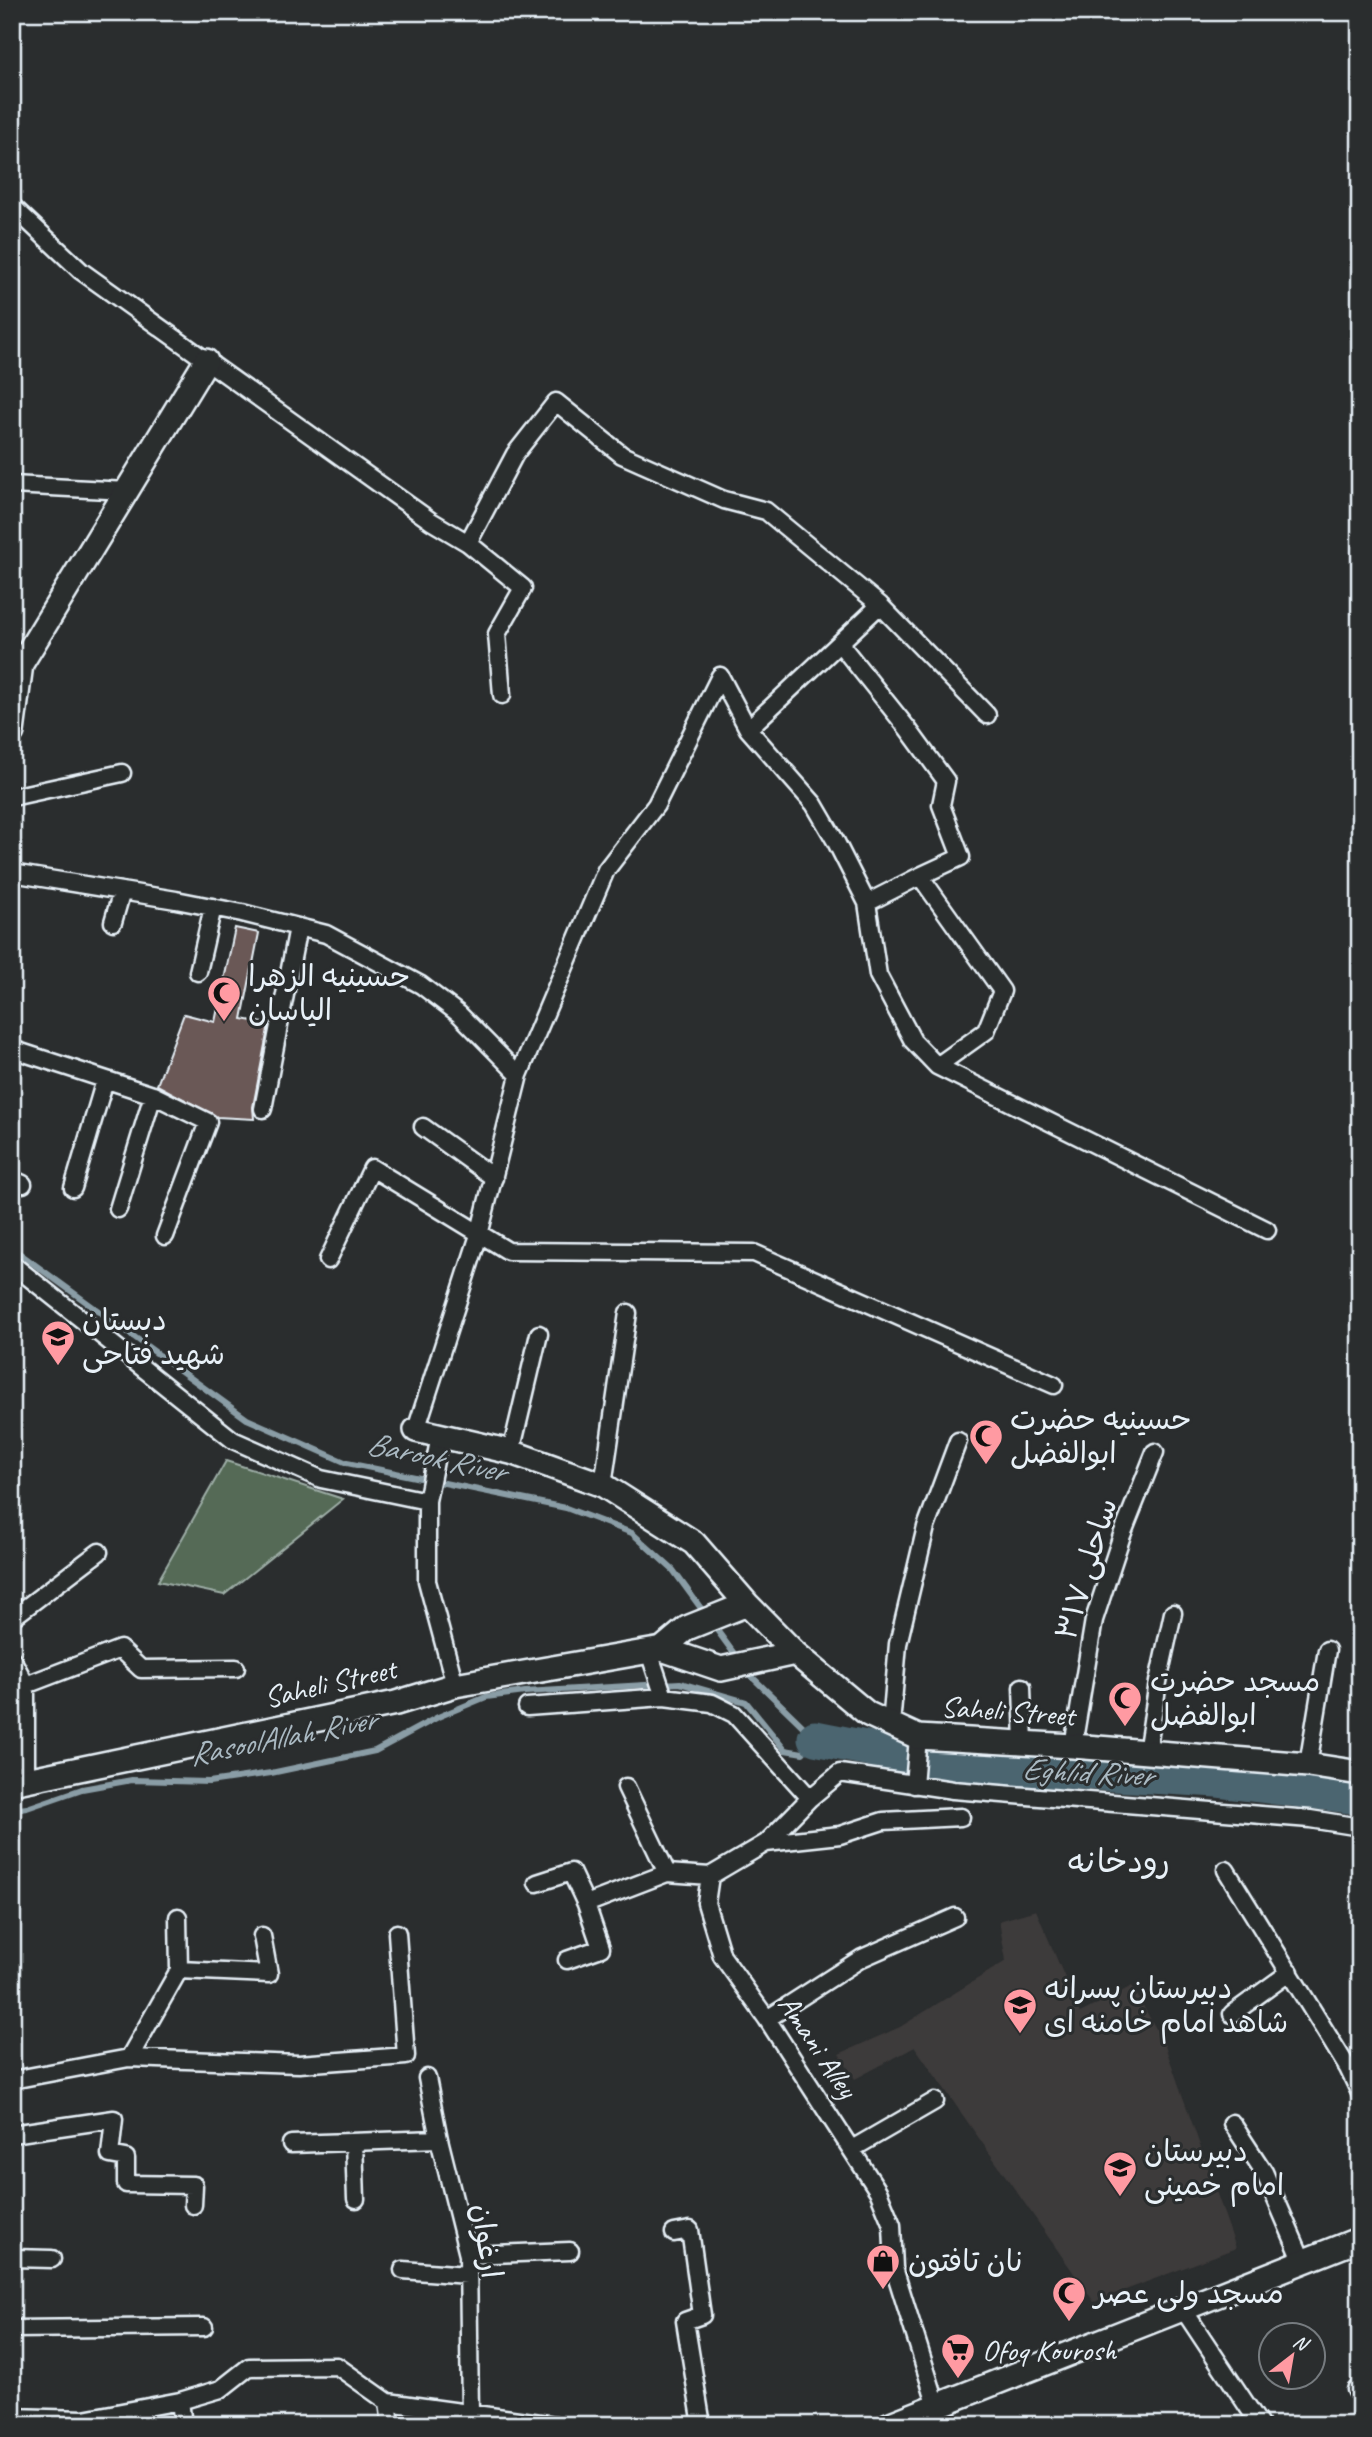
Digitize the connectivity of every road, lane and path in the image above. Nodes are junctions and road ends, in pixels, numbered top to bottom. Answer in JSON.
{"nodes":[{"id":1,"x":12,"y":206,"type":"edge"},
{"id":2,"x":206,"y":361,"type":"junction"},
{"id":3,"x":12,"y":485,"type":"edge"},
{"id":4,"x":127,"y":491,"type":"junction"},
{"id":5,"x":468,"y":543,"type":"junction"},
{"id":6,"x":880,"y":605,"type":"junction"},
{"id":7,"x":840,"y":645,"type":"junction"},
{"id":8,"x":17,"y":665,"type":"edge"},
{"id":9,"x":502,"y":695,"type":"dead end"},
{"id":10,"x":987,"y":715,"type":"dead end"},
{"id":11,"x":748,"y":729,"type":"junction"},
{"id":12,"x":12,"y":732,"type":"edge"},
{"id":13,"x":122,"y":773,"type":"dead end"},
{"id":14,"x":12,"y":797,"type":"edge"},
{"id":15,"x":12,"y":873,"type":"edge"},
{"id":16,"x":920,"y":876,"type":"junction"},
{"id":17,"x":122,"y":891,"type":"junction"},
{"id":18,"x":867,"y":904,"type":"junction"},
{"id":19,"x":213,"y":907,"type":"junction"},
{"id":20,"x":113,"y":922,"type":"dead end"},
{"id":21,"x":298,"y":927,"type":"junction"},
{"id":22,"x":198,"y":972,"type":"dead end"},
{"id":23,"x":12,"y":1049,"type":"edge"},
{"id":24,"x":937,"y":1066,"type":"junction"},
{"id":25,"x":519,"y":1075,"type":"junction"},
{"id":26,"x":105,"y":1080,"type":"junction"},
{"id":27,"x":153,"y":1095,"type":"junction"},
{"id":28,"x":263,"y":1109,"type":"dead end"},
{"id":29,"x":423,"y":1127,"type":"dead end"},
{"id":30,"x":494,"y":1178,"type":"junction"},
{"id":31,"x":74,"y":1188,"type":"dead end"},
{"id":32,"x":118,"y":1209,"type":"dead end"},
{"id":33,"x":1267,"y":1230,"type":"dead end"},
{"id":34,"x":479,"y":1235,"type":"junction"},
{"id":35,"x":165,"y":1236,"type":"dead end"},
{"id":36,"x":328,"y":1261,"type":"dead end"},
{"id":37,"x":12,"y":1265,"type":"edge"},
{"id":38,"x":628,"y":1313,"type":"dead end"},
{"id":39,"x":539,"y":1334,"type":"dead end"},
{"id":40,"x":1054,"y":1385,"type":"dead end"},
{"id":41,"x":416,"y":1430,"type":"joint"},
{"id":42,"x":440,"y":1436,"type":"junction"},
{"id":43,"x":958,"y":1441,"type":"dead end"},
{"id":44,"x":1155,"y":1451,"type":"dead end"},
{"id":45,"x":511,"y":1452,"type":"junction"},
{"id":46,"x":603,"y":1485,"type":"junction"},
{"id":47,"x":427,"y":1501,"type":"junction"},
{"id":48,"x":99,"y":1552,"type":"dead end"},
{"id":49,"x":737,"y":1608,"type":"junction"},
{"id":50,"x":1173,"y":1613,"type":"dead end"},
{"id":51,"x":12,"y":1618,"type":"edge"},
{"id":52,"x":1327,"y":1650,"type":"dead end"},
{"id":53,"x":656,"y":1651,"type":"junction"},
{"id":54,"x":795,"y":1653,"type":"junction"},
{"id":55,"x":12,"y":1659,"type":"edge"},
{"id":56,"x":236,"y":1668,"type":"dead end"},
{"id":57,"x":26,"y":1685,"type":"junction"},
{"id":58,"x":455,"y":1685,"type":"junction"},
{"id":59,"x":1022,"y":1687,"type":"dead end"},
{"id":60,"x":664,"y":1697,"type":"junction"},
{"id":61,"x":527,"y":1707,"type":"dead end"},
{"id":62,"x":891,"y":1725,"type":"junction"},
{"id":63,"x":917,"y":1744,"type":"junction"},
{"id":64,"x":1024,"y":1744,"type":"junction"},
{"id":65,"x":1073,"y":1746,"type":"junction"},
{"id":66,"x":1147,"y":1753,"type":"junction"},
{"id":67,"x":1308,"y":1765,"type":"junction"},
{"id":68,"x":1360,"y":1773,"type":"edge"},
{"id":69,"x":19,"y":1781,"type":"edge"},
{"id":70,"x":914,"y":1781,"type":"junction"},
{"id":71,"x":625,"y":1787,"type":"dead end"},
{"id":72,"x":810,"y":1798,"type":"junction"},
{"id":73,"x":961,"y":1817,"type":"dead end"},
{"id":74,"x":1360,"y":1827,"type":"edge"},
{"id":75,"x":766,"y":1843,"type":"junction"},
{"id":76,"x":1226,"y":1870,"type":"dead end"},
{"id":77,"x":667,"y":1873,"type":"junction"},
{"id":78,"x":710,"y":1876,"type":"junction"},
{"id":79,"x":537,"y":1883,"type":"dead end"},
{"id":80,"x":586,"y":1904,"type":"junction"},
{"id":81,"x":178,"y":1917,"type":"dead end"},
{"id":82,"x":955,"y":1917,"type":"dead end"},
{"id":83,"x":397,"y":1933,"type":"dead end"},
{"id":84,"x":262,"y":1936,"type":"dead end"},
{"id":85,"x":566,"y":1960,"type":"dead end"},
{"id":86,"x":179,"y":1970,"type":"junction"},
{"id":87,"x":1290,"y":1972,"type":"junction"},
{"id":88,"x":1232,"y":2014,"type":"dead end"},
{"id":89,"x":767,"y":2019,"type":"junction"},
{"id":90,"x":129,"y":2058,"type":"junction"},
{"id":91,"x":427,"y":2078,"type":"dead end"},
{"id":92,"x":12,"y":2080,"type":"edge"},
{"id":93,"x":1360,"y":2093,"type":"edge"},
{"id":94,"x":935,"y":2101,"type":"dead end"},
{"id":95,"x":1233,"y":2123,"type":"dead end"},
{"id":96,"x":12,"y":2134,"type":"edge"},
{"id":97,"x":439,"y":2139,"type":"junction"},
{"id":98,"x":354,"y":2142,"type":"junction"},
{"id":99,"x":291,"y":2144,"type":"dead end"},
{"id":100,"x":852,"y":2149,"type":"junction"},
{"id":101,"x":356,"y":2199,"type":"dead end"},
{"id":102,"x":193,"y":2205,"type":"dead end"},
{"id":103,"x":674,"y":2233,"type":"dead end"},
{"id":104,"x":1360,"y":2239,"type":"edge"},
{"id":105,"x":570,"y":2251,"type":"dead end"},
{"id":106,"x":468,"y":2255,"type":"junction"},
{"id":107,"x":12,"y":2258,"type":"edge"},
{"id":108,"x":52,"y":2259,"type":"dead end"},
{"id":109,"x":1303,"y":2262,"type":"junction"},
{"id":110,"x":403,"y":2270,"type":"dead end"},
{"id":111,"x":467,"y":2275,"type":"junction"},
{"id":112,"x":1183,"y":2309,"type":"junction"},
{"id":113,"x":204,"y":2327,"type":"dead end"},
{"id":114,"x":12,"y":2329,"type":"edge"},
{"id":115,"x":180,"y":2401,"type":"junction"},
{"id":116,"x":388,"y":2402,"type":"junction"},
{"id":117,"x":470,"y":2414,"type":"junction"},
{"id":118,"x":939,"y":2415,"type":"edge"},
{"id":119,"x":12,"y":2417,"type":"edge"},
{"id":120,"x":183,"y":2425,"type":"edge"},
{"id":121,"x":391,"y":2425,"type":"edge"},
{"id":122,"x":555,"y":2425,"type":"edge"},
{"id":123,"x":702,"y":2425,"type":"edge"},
{"id":124,"x":888,"y":2425,"type":"edge"},
{"id":125,"x":1260,"y":2425,"type":"edge"}],
"edges":[{"from":1,"to":2,"type":"street"},
{"from":2,"to":4,"type":"street"},
{"from":2,"to":5,"type":"street"},
{"from":3,"to":4,"type":"street"},
{"from":4,"to":8,"type":"street"},
{"from":5,"to":6,"type":"street"},
{"from":5,"to":9,"type":"street"},
{"from":6,"to":7,"type":"street"},
{"from":6,"to":10,"type":"street"},
{"from":7,"to":11,"type":"street"},
{"from":7,"to":16,"type":"street"},
{"from":8,"to":12,"type":"street"},
{"from":11,"to":18,"type":"street"},
{"from":11,"to":25,"type":"street"},
{"from":13,"to":14,"type":"street"},
{"from":15,"to":17,"type":"street"},
{"from":16,"to":18,"type":"street"},
{"from":16,"to":24,"type":"street"},
{"from":17,"to":19,"type":"street"},
{"from":17,"to":20,"type":"street"},
{"from":18,"to":24,"type":"street"},
{"from":19,"to":21,"type":"street"},
{"from":19,"to":22,"type":"street"},
{"from":21,"to":25,"type":"street"},
{"from":21,"to":28,"type":"street"},
{"from":23,"to":26,"type":"street"},
{"from":24,"to":33,"type":"street"},
{"from":25,"to":30,"type":"street"},
{"from":26,"to":27,"type":"street"},
{"from":26,"to":31,"type":"street"},
{"from":27,"to":32,"type":"street"},
{"from":27,"to":35,"type":"street"},
{"from":29,"to":30,"type":"street"},
{"from":30,"to":34,"type":"street"},
{"from":34,"to":36,"type":"street"},
{"from":34,"to":40,"type":"street"},
{"from":34,"to":41,"type":"street"},
{"from":37,"to":47,"type":"street"},
{"from":38,"to":46,"type":"street"},
{"from":39,"to":45,"type":"street"},
{"from":41,"to":42,"type":"street","name":"Saheli Street"},
{"from":42,"to":45,"type":"street","name":"Saheli Street"},
{"from":42,"to":47,"type":"street"},
{"from":43,"to":62,"type":"street"},
{"from":44,"to":65,"type":"street","name":"ساحلی ۳۱۷"},
{"from":45,"to":46,"type":"street","name":"Saheli Street"},
{"from":46,"to":49,"type":"street","name":"Saheli Street"},
{"from":47,"to":58,"type":"street"},
{"from":48,"to":51,"type":"street"},
{"from":49,"to":53,"type":"street"},
{"from":49,"to":54,"type":"street","name":"Saheli Street"},
{"from":50,"to":66,"type":"street"},
{"from":52,"to":67,"type":"street"},
{"from":53,"to":54,"type":"street"},
{"from":53,"to":58,"type":"street","name":"Saheli Street"},
{"from":53,"to":60,"type":"street"},
{"from":54,"to":62,"type":"street","name":"Saheli Street"},
{"from":55,"to":57,"type":"street"},
{"from":56,"to":57,"type":"street"},
{"from":57,"to":69,"type":"street"},
{"from":58,"to":69,"type":"street","name":"Saheli Street"},
{"from":59,"to":64,"type":"street"},
{"from":60,"to":61,"type":"street"},
{"from":60,"to":72,"type":"street"},
{"from":62,"to":63,"type":"street","name":"Saheli Street"},
{"from":63,"to":64,"type":"street","name":"Saheli Street"},
{"from":63,"to":70,"type":"street"},
{"from":64,"to":65,"type":"street","name":"Saheli Street"},
{"from":65,"to":66,"type":"street","name":"Saheli Street"},
{"from":66,"to":67,"type":"street","name":"Saheli Street"},
{"from":67,"to":68,"type":"street","name":"Saheli Street"},
{"from":70,"to":72,"type":"street"},
{"from":70,"to":74,"type":"street"},
{"from":71,"to":77,"type":"street"},
{"from":72,"to":75,"type":"street"},
{"from":73,"to":75,"type":"street"},
{"from":75,"to":78,"type":"street"},
{"from":76,"to":87,"type":"street"},
{"from":77,"to":78,"type":"street"},
{"from":77,"to":80,"type":"street"},
{"from":78,"to":89,"type":"street","name":"Amani Alley"},
{"from":79,"to":80,"type":"street"},
{"from":80,"to":85,"type":"street"},
{"from":81,"to":86,"type":"street"},
{"from":82,"to":89,"type":"street"},
{"from":83,"to":90,"type":"street"},
{"from":84,"to":86,"type":"street"},
{"from":86,"to":90,"type":"street"},
{"from":87,"to":88,"type":"street"},
{"from":87,"to":93,"type":"street"},
{"from":89,"to":100,"type":"street","name":"Amani Alley"},
{"from":90,"to":92,"type":"street"},
{"from":91,"to":97,"type":"street","name":"ارغوان"},
{"from":94,"to":100,"type":"street"},
{"from":95,"to":109,"type":"street"},
{"from":96,"to":102,"type":"street"},
{"from":97,"to":98,"type":"street"},
{"from":97,"to":106,"type":"street","name":"ارغوان"},
{"from":98,"to":99,"type":"street"},
{"from":98,"to":101,"type":"street"},
{"from":100,"to":118,"type":"street","name":"Amani Alley"},
{"from":103,"to":123,"type":"street"},
{"from":104,"to":109,"type":"street"},
{"from":105,"to":106,"type":"street"},
{"from":106,"to":111,"type":"street","name":"ارغوان"},
{"from":107,"to":108,"type":"street"},
{"from":109,"to":112,"type":"street"},
{"from":110,"to":111,"type":"street"},
{"from":111,"to":117,"type":"street","name":"ارغوان"},
{"from":112,"to":118,"type":"street"},
{"from":112,"to":125,"type":"street"},
{"from":113,"to":114,"type":"street"},
{"from":115,"to":116,"type":"street"},
{"from":115,"to":119,"type":"street"},
{"from":115,"to":120,"type":"street"},
{"from":116,"to":117,"type":"street"},
{"from":116,"to":121,"type":"street"},
{"from":117,"to":122,"type":"street"},
{"from":118,"to":124,"type":"street"}]}
